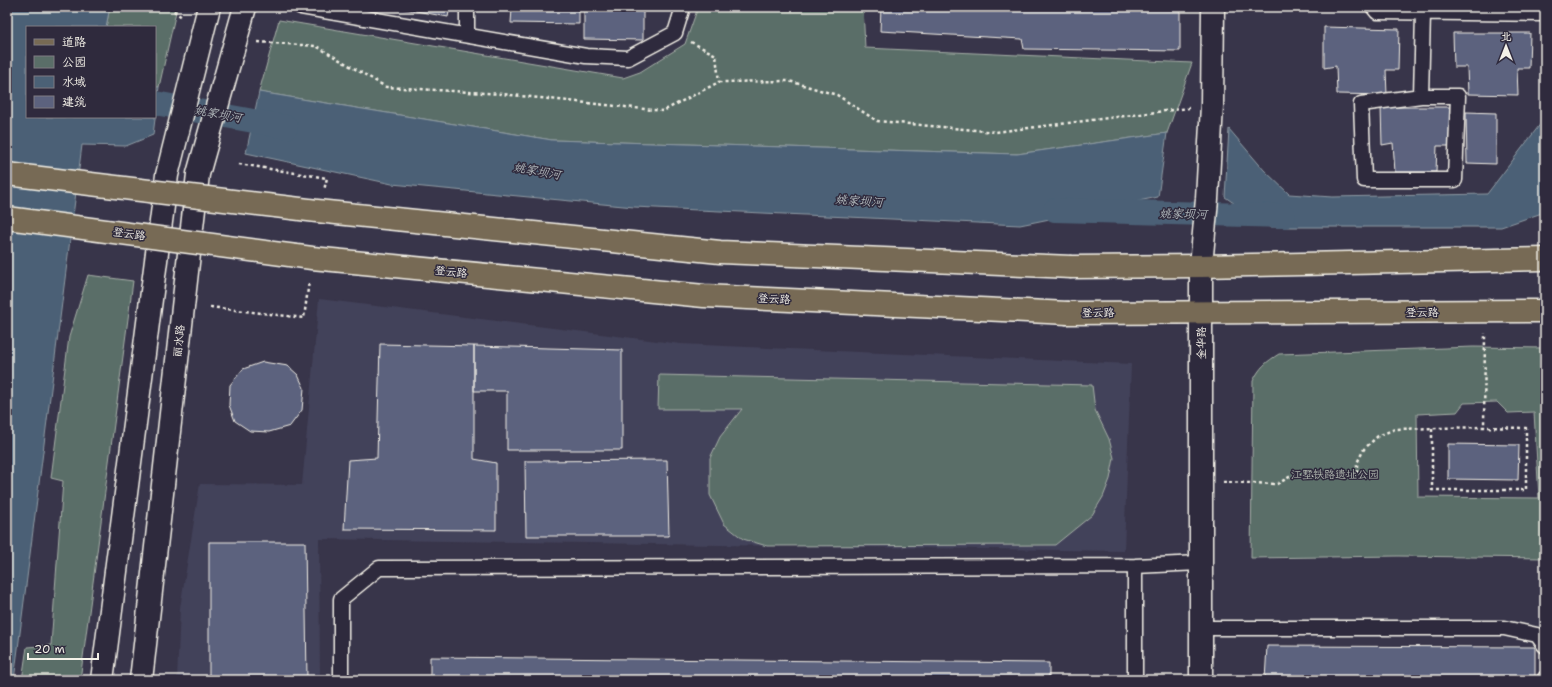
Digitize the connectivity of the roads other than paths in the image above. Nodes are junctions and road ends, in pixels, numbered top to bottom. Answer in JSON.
{"nodes":[{"id":1,"x":209,"y":7,"type":"edge"},
{"id":2,"x":245,"y":7,"type":"edge"},
{"id":3,"x":301,"y":7,"type":"edge"},
{"id":4,"x":468,"y":7,"type":"edge"},
{"id":5,"x":683,"y":7,"type":"edge"},
{"id":6,"x":1213,"y":7,"type":"edge"},
{"id":7,"x":1373,"y":7,"type":"edge"},
{"id":8,"x":1468,"y":10,"type":"edge"},
{"id":9,"x":1423,"y":12,"type":"junction"},
{"id":10,"x":1545,"y":14,"type":"edge"},
{"id":11,"x":467,"y":35,"type":"junction"},
{"id":12,"x":1421,"y":96,"type":"junction"},
{"id":13,"x":7,"y":174,"type":"edge"},
{"id":14,"x":7,"y":218,"type":"edge"},
{"id":15,"x":1545,"y":259,"type":"edge"},
{"id":16,"x":1201,"y":266,"type":"junction"},
{"id":17,"x":1201,"y":312,"type":"junction"},
{"id":18,"x":1545,"y":312,"type":"edge"},
{"id":19,"x":1200,"y":563,"type":"junction"},
{"id":20,"x":1135,"y":566,"type":"junction"},
{"id":21,"x":1200,"y":628,"type":"junction"},
{"id":22,"x":1545,"y":646,"type":"edge"},
{"id":23,"x":102,"y":680,"type":"edge"},
{"id":24,"x":141,"y":680,"type":"edge"},
{"id":25,"x":341,"y":680,"type":"edge"},
{"id":26,"x":1135,"y":680,"type":"edge"},
{"id":27,"x":1201,"y":680,"type":"edge"}],
"edges":[{"from":1,"to":23,"type":"main road"},
{"from":2,"to":24,"type":"main road","name":"丽水路"},
{"from":3,"to":11,"type":"lane"},
{"from":4,"to":11,"type":"lane"},
{"from":5,"to":11,"type":"lane"},
{"from":6,"to":16,"type":"main road","name":"金华路"},
{"from":7,"to":9,"type":"lane"},
{"from":8,"to":9,"type":"lane"},
{"from":8,"to":10,"type":"lane"},
{"from":9,"to":12,"type":"lane"},
{"from":12,"to":12,"type":"lane"},
{"from":13,"to":16,"type":"main road","bridge":true},
{"from":14,"to":17,"type":"main road","name":"登云路","bridge":true},
{"from":15,"to":16,"type":"main road"},
{"from":16,"to":17,"type":"main road","name":"金华路"},
{"from":17,"to":18,"type":"main road","name":"登云路"},
{"from":17,"to":19,"type":"main road","name":"金华路"},
{"from":19,"to":20,"type":"lane"},
{"from":19,"to":21,"type":"main road","name":"金华路"},
{"from":20,"to":25,"type":"lane"},
{"from":20,"to":26,"type":"lane"},
{"from":21,"to":22,"type":"lane"},
{"from":21,"to":27,"type":"main road","name":"金华路"}]}
